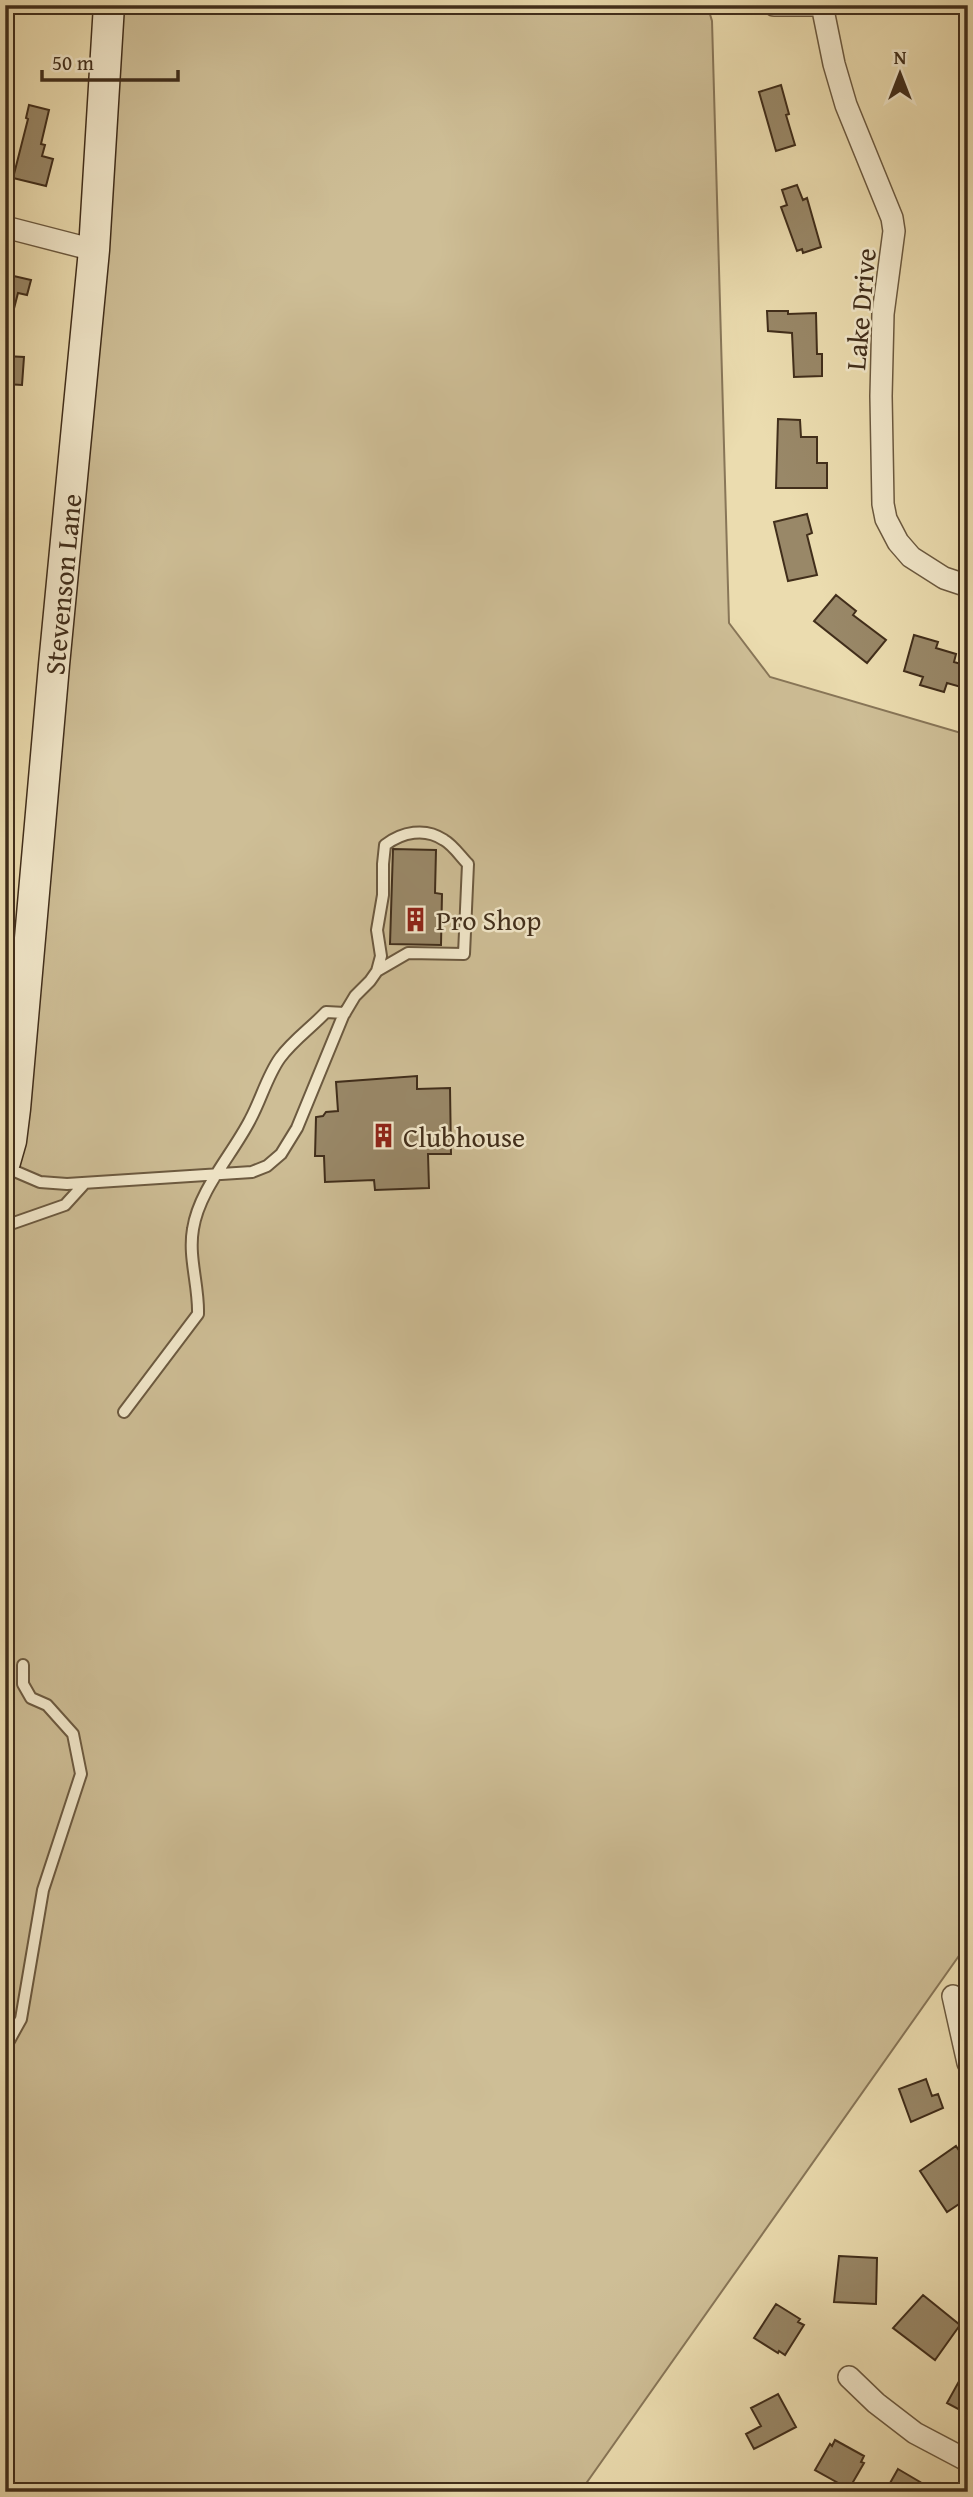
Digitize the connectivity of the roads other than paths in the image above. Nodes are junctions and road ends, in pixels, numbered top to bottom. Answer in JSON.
{"nodes":[{"id":1,"x":109,"y":5,"type":"edge"},
{"id":2,"x":774,"y":5,"type":"edge"},
{"id":3,"x":822,"y":5,"type":"edge"},
{"id":4,"x":5,"y":228,"type":"edge"},
{"id":5,"x":94,"y":250,"type":"junction"},
{"id":6,"x":968,"y":586,"type":"edge"},
{"id":7,"x":377,"y":971,"type":"junction"},
{"id":8,"x":15,"y":989,"type":"edge"},
{"id":9,"x":345,"y":1013,"type":"junction"},
{"id":10,"x":5,"y":1161,"type":"edge"},
{"id":11,"x":5,"y":1167,"type":"edge"},
{"id":12,"x":218,"y":1174,"type":"junction"},
{"id":13,"x":85,"y":1183,"type":"junction"},
{"id":14,"x":5,"y":1226,"type":"edge"},
{"id":15,"x":124,"y":1412,"type":"dead end"},
{"id":16,"x":23,"y":1665,"type":"dead end"},
{"id":17,"x":953,"y":1996,"type":"dead end"},
{"id":18,"x":5,"y":2048,"type":"edge"},
{"id":19,"x":968,"y":2063,"type":"edge"},
{"id":20,"x":849,"y":2377,"type":"dead end"},
{"id":21,"x":968,"y":2461,"type":"edge"}],
"edges":[{"from":1,"to":5,"type":"street","name":"Stevenson Lane"},
{"from":2,"to":3,"type":"street"},
{"from":3,"to":6,"type":"street","name":"Lake Drive"},
{"from":4,"to":5,"type":"street"},
{"from":5,"to":8,"type":"street","name":"Stevenson Lane"},
{"from":7,"to":7,"type":"lane"},
{"from":7,"to":9,"type":"lane"},
{"from":8,"to":10,"type":"street","name":"Stevenson Lane"},
{"from":9,"to":12,"type":"lane"},
{"from":9,"to":12,"type":"lane"},
{"from":11,"to":13,"type":"lane"},
{"from":12,"to":13,"type":"lane"},
{"from":12,"to":15,"type":"lane"},
{"from":13,"to":14,"type":"lane"},
{"from":16,"to":18,"type":"lane"},
{"from":17,"to":19,"type":"street"},
{"from":20,"to":21,"type":"street"}]}
